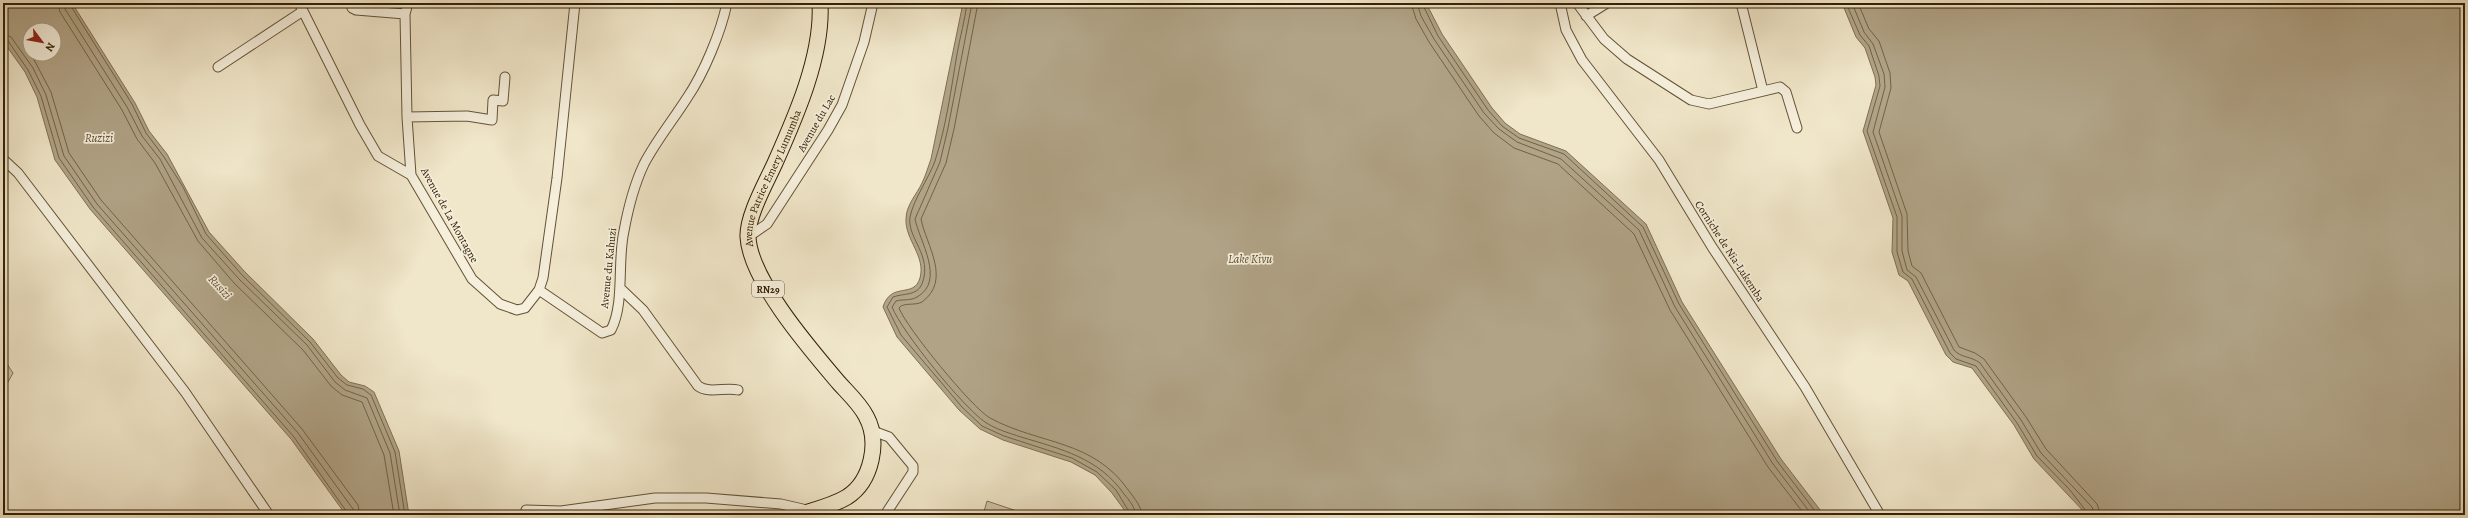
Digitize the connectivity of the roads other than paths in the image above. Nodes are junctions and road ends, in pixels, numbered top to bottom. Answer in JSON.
{"nodes":[{"id":1,"x":351,"y":3,"type":"edge"},
{"id":2,"x":408,"y":3,"type":"edge"},
{"id":3,"x":575,"y":3,"type":"edge"},
{"id":4,"x":727,"y":3,"type":"edge"},
{"id":5,"x":820,"y":3,"type":"edge"},
{"id":6,"x":873,"y":3,"type":"edge"},
{"id":7,"x":1560,"y":3,"type":"edge"},
{"id":8,"x":1577,"y":3,"type":"edge"},
{"id":9,"x":1607,"y":3,"type":"edge"},
{"id":10,"x":1741,"y":3,"type":"edge"},
{"id":11,"x":301,"y":7,"type":"edge"},
{"id":12,"x":405,"y":14,"type":"junction"},
{"id":13,"x":1586,"y":16,"type":"junction"},
{"id":14,"x":218,"y":68,"type":"dead end"},
{"id":15,"x":505,"y":77,"type":"dead end"},
{"id":16,"x":1763,"y":91,"type":"junction"},
{"id":17,"x":407,"y":117,"type":"junction"},
{"id":18,"x":1796,"y":128,"type":"dead end"},
{"id":19,"x":3,"y":159,"type":"edge"},
{"id":20,"x":411,"y":175,"type":"junction"},
{"id":21,"x":748,"y":237,"type":"junction"},
{"id":22,"x":620,"y":288,"type":"junction"},
{"id":23,"x":539,"y":290,"type":"junction"},
{"id":24,"x":738,"y":390,"type":"dead end"},
{"id":25,"x":873,"y":431,"type":"junction"},
{"id":26,"x":526,"y":510,"type":"dead end"},
{"id":27,"x":804,"y":513,"type":"edge"},
{"id":28,"x":269,"y":515,"type":"edge"},
{"id":29,"x":885,"y":515,"type":"edge"},
{"id":30,"x":1880,"y":515,"type":"edge"}],
"edges":[{"from":1,"to":12,"type":"street"},
{"from":2,"to":12,"type":"street","name":"Avenue de La Montagne"},
{"from":3,"to":23,"type":"street"},
{"from":4,"to":22,"type":"street","name":"Avenue du Kahuzi"},
{"from":5,"to":21,"type":"main road","name":"Avenue Patrice Emery Lumumba","number":"RN29"},
{"from":6,"to":21,"type":"street","name":"Avenue du Lac"},
{"from":7,"to":30,"type":"street","name":"Corniche de Nia-Lukemba"},
{"from":8,"to":13,"type":"street"},
{"from":9,"to":13,"type":"street"},
{"from":10,"to":16,"type":"street"},
{"from":11,"to":14,"type":"street"},
{"from":11,"to":20,"type":"street"},
{"from":12,"to":17,"type":"street","name":"Avenue de La Montagne"},
{"from":13,"to":16,"type":"street"},
{"from":15,"to":17,"type":"street"},
{"from":16,"to":18,"type":"street"},
{"from":17,"to":20,"type":"street","name":"Avenue de La Montagne"},
{"from":19,"to":28,"type":"street"},
{"from":20,"to":23,"type":"street","name":"Avenue de La Montagne"},
{"from":21,"to":25,"type":"main road","name":"Avenue Patrice Emery Lumumba","number":"RN29"},
{"from":22,"to":23,"type":"street","name":"Avenue du Kahuzi"},
{"from":22,"to":24,"type":"street"},
{"from":25,"to":27,"type":"main road","name":"Avenue Patrice Emery Lumumba","number":"RN29"},
{"from":25,"to":29,"type":"street"},
{"from":26,"to":27,"type":"street"}]}
